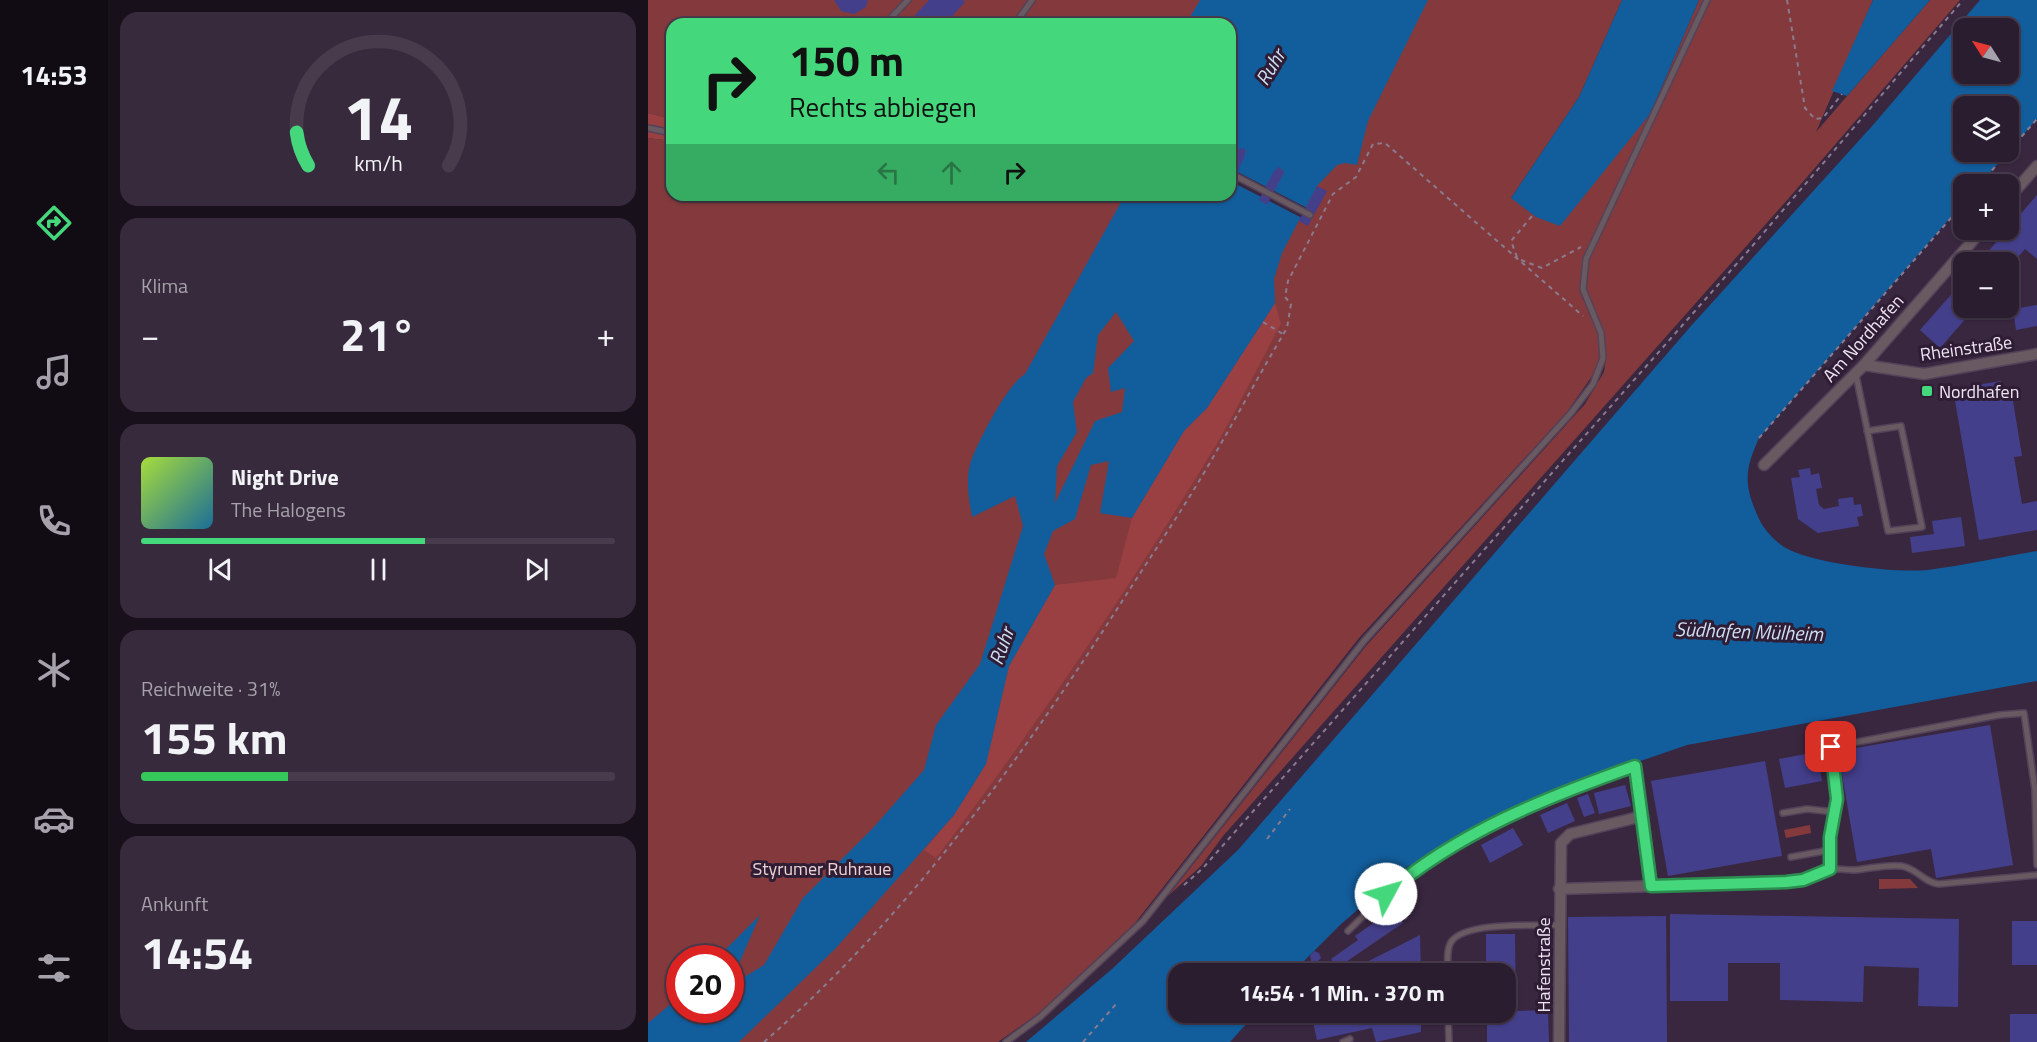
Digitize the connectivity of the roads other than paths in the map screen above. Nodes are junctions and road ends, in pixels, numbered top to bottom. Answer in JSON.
{"nodes":[{"id":1,"x":908,"y":0,"type":"edge"},
{"id":2,"x":1032,"y":0,"type":"edge"},
{"id":3,"x":1707,"y":0,"type":"edge"},
{"id":4,"x":891,"y":18,"type":"edge"},
{"id":5,"x":1019,"y":18,"type":"edge"},
{"id":6,"x":648,"y":128,"type":"edge"},
{"id":7,"x":666,"y":132,"type":"edge"},
{"id":8,"x":2037,"y":166,"type":"edge"},
{"id":9,"x":1236,"y":176,"type":"edge"},
{"id":10,"x":2019,"y":186,"type":"edge"},
{"id":11,"x":1310,"y":215,"type":"dead end"},
{"id":12,"x":1973,"y":240,"type":"edge"},
{"id":13,"x":2037,"y":354,"type":"edge"},
{"id":14,"x":1864,"y":365,"type":"junction"},
{"id":15,"x":1855,"y":373,"type":"junction"},
{"id":16,"x":1868,"y":431,"type":"junction"},
{"id":17,"x":1764,"y":465,"type":"dead end"},
{"id":18,"x":1834,"y":812,"type":"junction"},
{"id":19,"x":1783,"y":813,"type":"dead end"},
{"id":20,"x":1643,"y":816,"type":"junction"},
{"id":21,"x":1830,"y":850,"type":"junction"},
{"id":22,"x":1791,"y":857,"type":"dead end"},
{"id":23,"x":2037,"y":865,"type":"edge"},
{"id":24,"x":1830,"y":869,"type":"junction"},
{"id":25,"x":2037,"y":875,"type":"edge"},
{"id":26,"x":1786,"y":882,"type":"joint"},
{"id":27,"x":1651,"y":886,"type":"junction"},
{"id":28,"x":1559,"y":889,"type":"junction"},
{"id":29,"x":1559,"y":925,"type":"junction"},
{"id":30,"x":1348,"y":931,"type":"dead end"},
{"id":31,"x":1448,"y":963,"type":"edge"},
{"id":32,"x":1448,"y":1023,"type":"edge"},
{"id":33,"x":1350,"y":1039,"type":"dead end"},
{"id":34,"x":1006,"y":1042,"type":"edge"},
{"id":35,"x":1343,"y":1042,"type":"edge"},
{"id":36,"x":1449,"y":1042,"type":"edge"},
{"id":37,"x":1559,"y":1042,"type":"edge"}],
"edges":[{"from":1,"to":4,"type":"lane"},
{"from":2,"to":5,"type":"lane"},
{"from":3,"to":34,"type":"lane"},
{"from":6,"to":7,"type":"lane"},
{"from":8,"to":10,"type":"street"},
{"from":9,"to":11,"type":"lane"},
{"from":12,"to":14,"type":"street","name":"Am Nordhafen"},
{"from":13,"to":14,"type":"street","name":"Rheinstraße"},
{"from":14,"to":15,"type":"street","name":"Am Nordhafen"},
{"from":15,"to":16,"type":"lane"},
{"from":15,"to":17,"type":"street","name":"Am Nordhafen"},
{"from":16,"to":16,"type":"lane"},
{"from":18,"to":19,"type":"lane"},
{"from":18,"to":21,"type":"lane"},
{"from":18,"to":23,"type":"lane"},
{"from":20,"to":27,"type":"street"},
{"from":20,"to":28,"type":"street","name":"Hafenstraße"},
{"from":20,"to":30,"type":"lane"},
{"from":21,"to":22,"type":"lane"},
{"from":21,"to":24,"type":"lane"},
{"from":24,"to":25,"type":"lane"},
{"from":24,"to":26,"type":"lane"},
{"from":26,"to":27,"type":"street"},
{"from":27,"to":28,"type":"street"},
{"from":28,"to":29,"type":"street","name":"Hafenstraße"},
{"from":29,"to":31,"type":"lane"},
{"from":29,"to":37,"type":"street","name":"Hafenstraße"},
{"from":32,"to":36,"type":"lane"},
{"from":33,"to":35,"type":"lane"}]}
